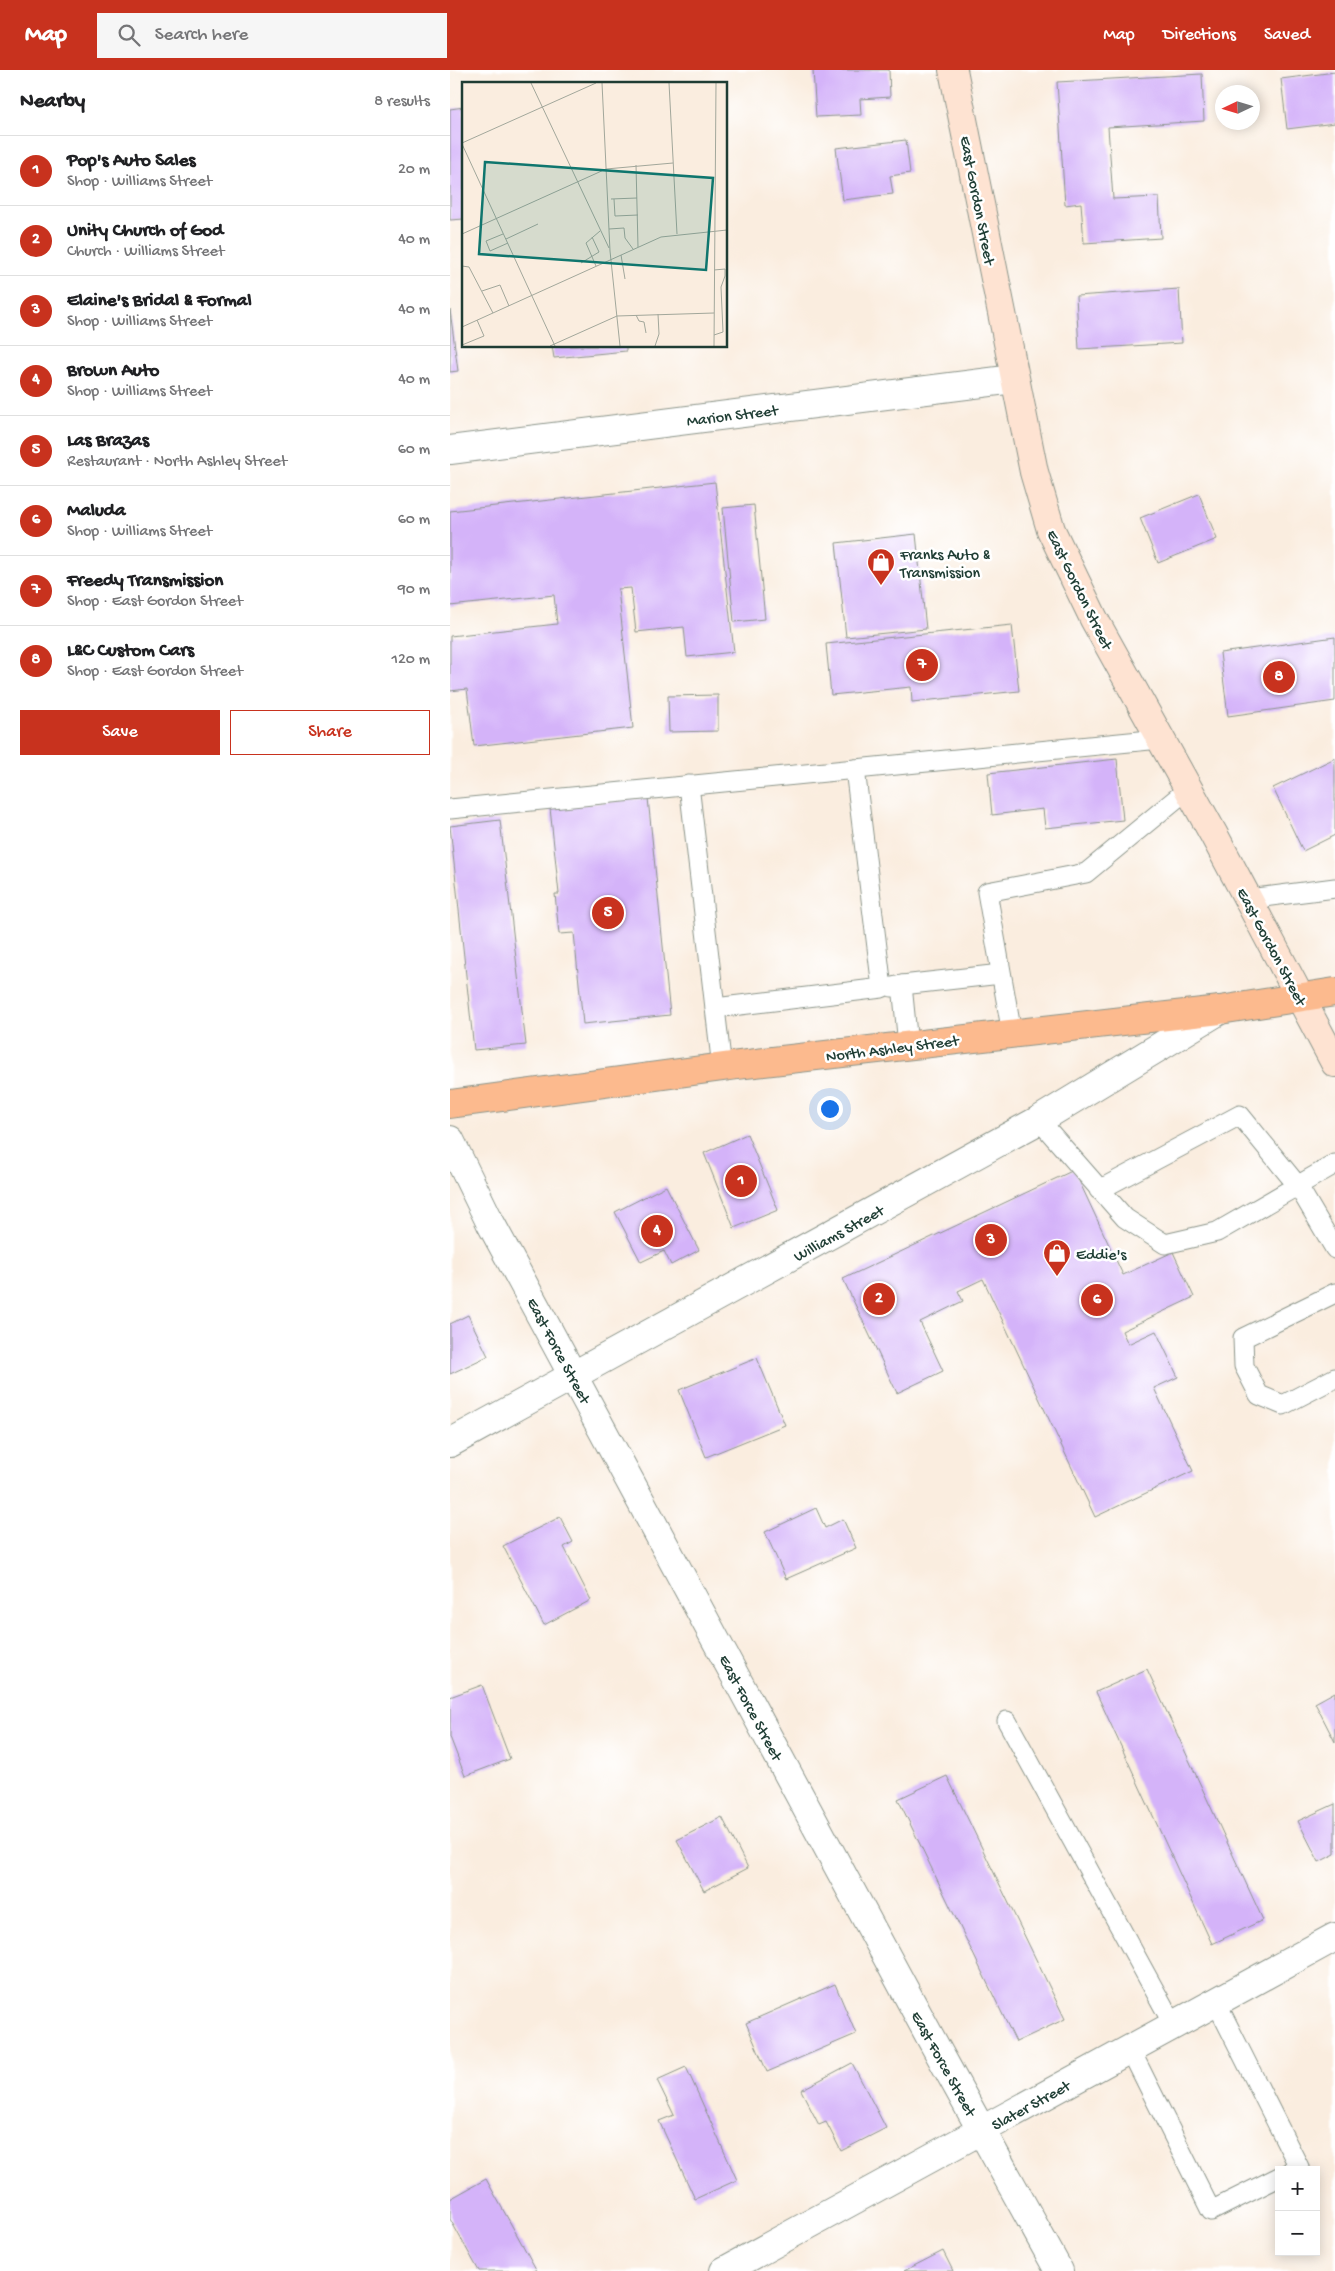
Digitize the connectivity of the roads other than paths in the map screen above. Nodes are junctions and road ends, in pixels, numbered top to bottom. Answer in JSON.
{"nodes":[{"id":1,"x":953,"y":70,"type":"edge"},
{"id":2,"x":1014,"y":378,"type":"junction"},
{"id":3,"x":450,"y":450,"type":"edge"},
{"id":4,"x":1160,"y":739,"type":"junction"},
{"id":5,"x":855,"y":769,"type":"junction"},
{"id":6,"x":689,"y":785,"type":"junction"},
{"id":7,"x":1188,"y":789,"type":"junction"},
{"id":8,"x":450,"y":809,"type":"edge"},
{"id":9,"x":1335,"y":888,"type":"edge"},
{"id":10,"x":1248,"y":899,"type":"junction"},
{"id":11,"x":1001,"y":974,"type":"junction"},
{"id":12,"x":902,"y":985,"type":"junction"},
{"id":13,"x":882,"y":988,"type":"junction"},
{"id":14,"x":1335,"y":992,"type":"edge"},
{"id":15,"x":1300,"y":998,"type":"junction"},
{"id":16,"x":715,"y":1008,"type":"junction"},
{"id":17,"x":1220,"y":1010,"type":"junction"},
{"id":18,"x":1012,"y":1034,"type":"junction"},
{"id":19,"x":908,"y":1045,"type":"junction"},
{"id":20,"x":1335,"y":1063,"type":"edge"},
{"id":21,"x":722,"y":1068,"type":"junction"},
{"id":22,"x":450,"y":1104,"type":"edge"},
{"id":23,"x":1039,"y":1120,"type":"junction"},
{"id":24,"x":450,"y":1140,"type":"edge"},
{"id":25,"x":1335,"y":1164,"type":"edge"},
{"id":26,"x":1298,"y":1186,"type":"junction"},
{"id":27,"x":1099,"y":1190,"type":"junction"},
{"id":28,"x":1335,"y":1249,"type":"edge"},
{"id":29,"x":1335,"y":1293,"type":"edge"},
{"id":30,"x":575,"y":1377,"type":"junction"},
{"id":31,"x":1335,"y":1378,"type":"edge"},
{"id":32,"x":450,"y":1443,"type":"edge"},
{"id":33,"x":1007,"y":1722,"type":"dead end"},
{"id":34,"x":1335,"y":1937,"type":"edge"},
{"id":35,"x":1216,"y":2002,"type":"junction"},
{"id":36,"x":1173,"y":2024,"type":"junction"},
{"id":37,"x":1130,"y":2049,"type":"junction"},
{"id":38,"x":982,"y":2130,"type":"junction"},
{"id":39,"x":1298,"y":2166,"type":"edge"},
{"id":40,"x":1275,"y":2179,"type":"edge"},
{"id":41,"x":724,"y":2271,"type":"edge"},
{"id":42,"x":1059,"y":2271,"type":"edge"}],
"edges":[{"from":1,"to":2,"type":"street","name":"East Gordon Street"},
{"from":2,"to":3,"type":"street","name":"Marion Street"},
{"from":2,"to":4,"type":"street","name":"East Gordon Street"},
{"from":4,"to":5,"type":"lane"},
{"from":4,"to":7,"type":"street","name":"East Gordon Street"},
{"from":5,"to":6,"type":"lane"},
{"from":5,"to":13,"type":"lane"},
{"from":6,"to":8,"type":"lane"},
{"from":6,"to":16,"type":"lane"},
{"from":7,"to":10,"type":"street","name":"East Gordon Street"},
{"from":7,"to":11,"type":"lane"},
{"from":9,"to":10,"type":"lane"},
{"from":10,"to":15,"type":"street","name":"East Gordon Street"},
{"from":11,"to":12,"type":"lane"},
{"from":11,"to":18,"type":"lane"},
{"from":12,"to":13,"type":"lane"},
{"from":12,"to":19,"type":"lane"},
{"from":13,"to":16,"type":"lane"},
{"from":14,"to":15,"type":"main road","name":"North Ashley Street"},
{"from":15,"to":17,"type":"main road","name":"North Ashley Street"},
{"from":15,"to":20,"type":"street","name":"East Gordon Street"},
{"from":16,"to":21,"type":"lane"},
{"from":17,"to":18,"type":"main road","name":"North Ashley Street"},
{"from":17,"to":23,"type":"street","name":"Williams Street"},
{"from":18,"to":19,"type":"main road","name":"North Ashley Street"},
{"from":19,"to":21,"type":"main road","name":"North Ashley Street"},
{"from":21,"to":22,"type":"main road","name":"North Ashley Street"},
{"from":23,"to":27,"type":"lane"},
{"from":23,"to":30,"type":"street","name":"Williams Street"},
{"from":24,"to":30,"type":"street","name":"East Force Street"},
{"from":25,"to":26,"type":"lane"},
{"from":26,"to":27,"type":"lane"},
{"from":26,"to":27,"type":"lane"},
{"from":26,"to":28,"type":"lane"},
{"from":29,"to":31,"type":"lane"},
{"from":30,"to":32,"type":"street","name":"Williams Street"},
{"from":30,"to":38,"type":"street","name":"East Force Street"},
{"from":33,"to":36,"type":"lane"},
{"from":34,"to":35,"type":"street","name":"Slater Street"},
{"from":35,"to":36,"type":"street","name":"Slater Street"},
{"from":35,"to":39,"type":"lane"},
{"from":36,"to":37,"type":"street","name":"Slater Street"},
{"from":37,"to":38,"type":"street","name":"Slater Street"},
{"from":37,"to":40,"type":"lane"},
{"from":38,"to":41,"type":"street","name":"Slater Street"},
{"from":38,"to":42,"type":"street","name":"East Force Street"}]}
